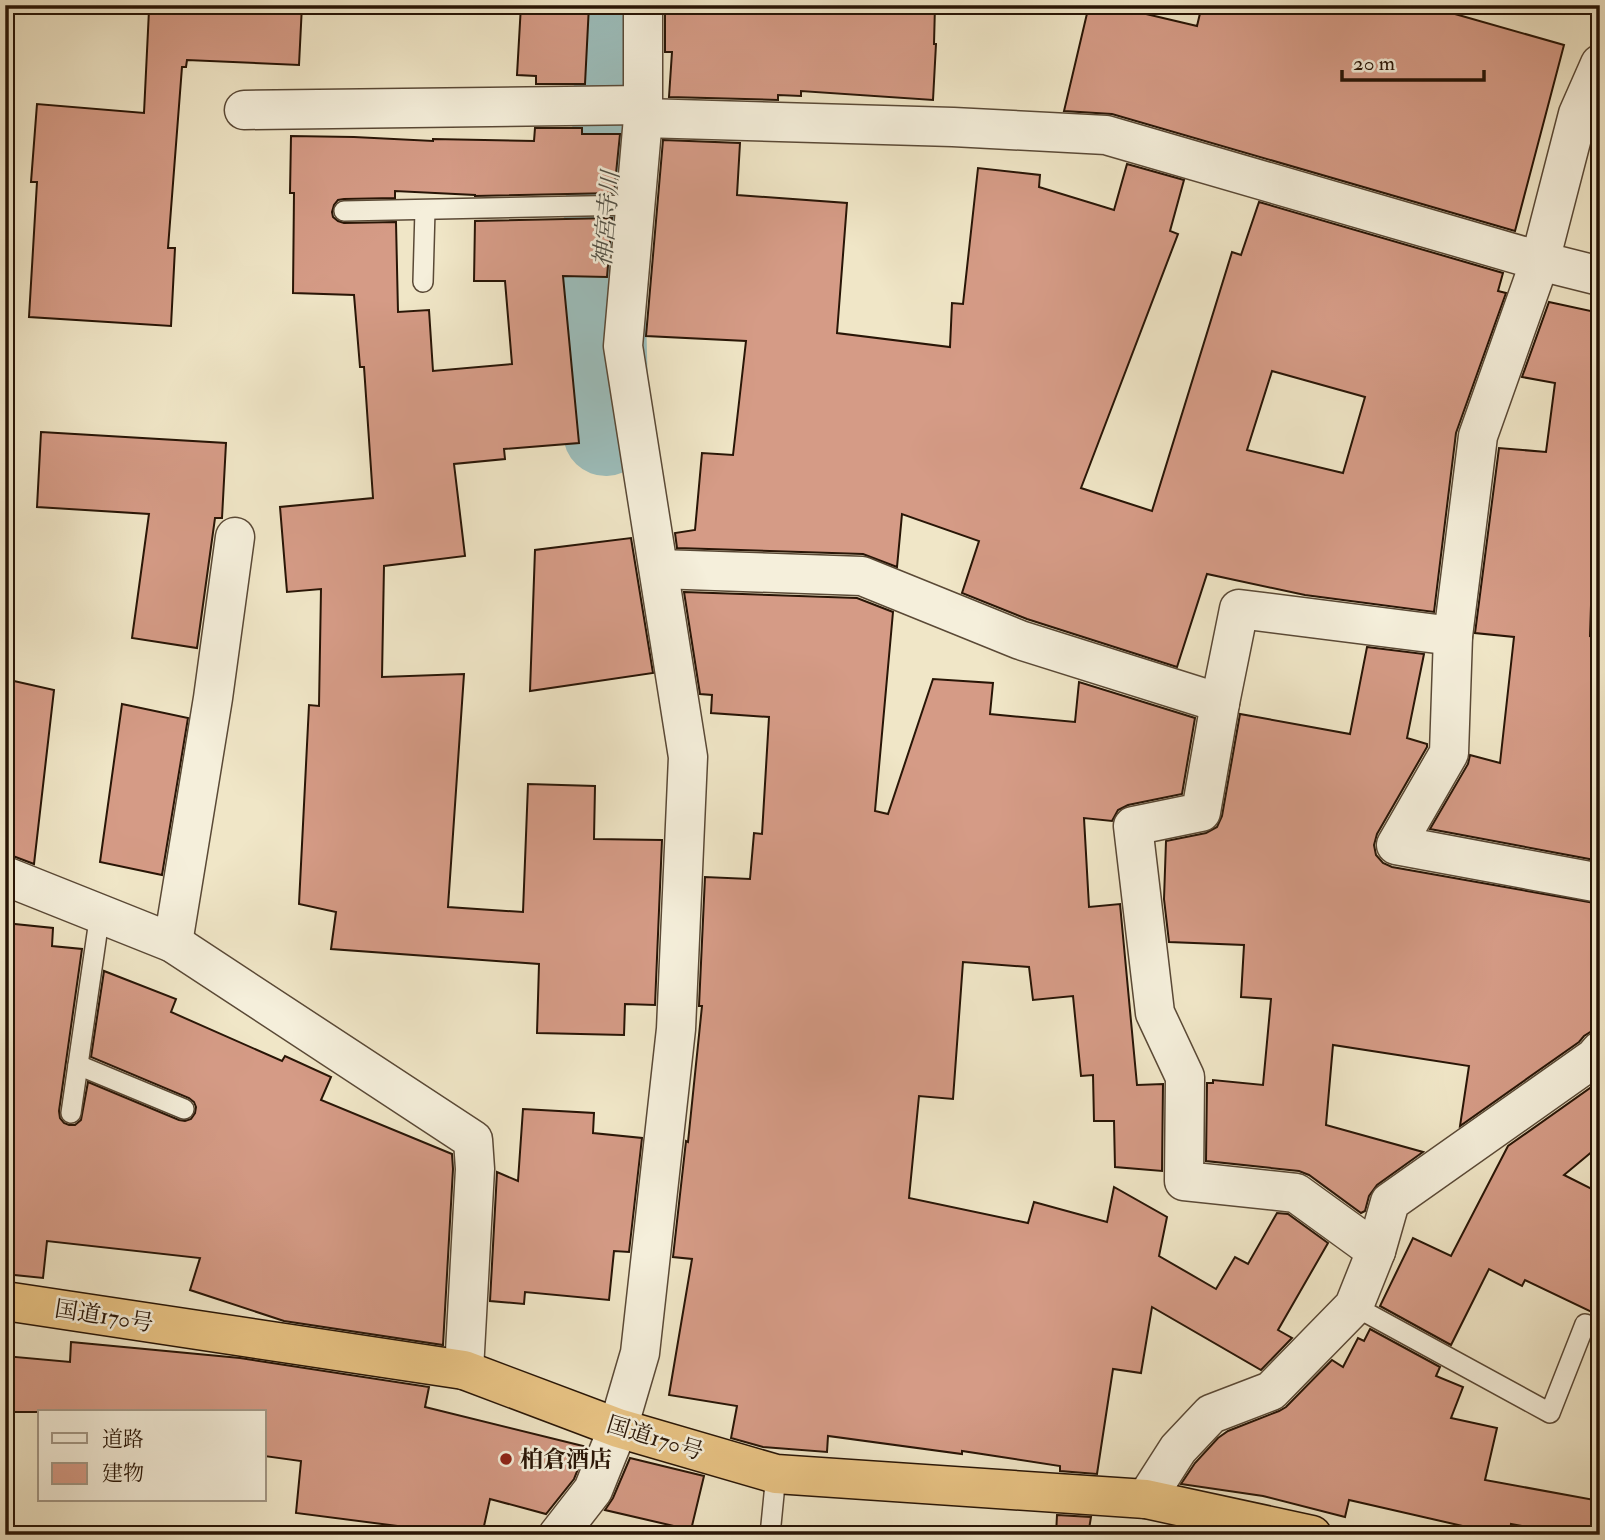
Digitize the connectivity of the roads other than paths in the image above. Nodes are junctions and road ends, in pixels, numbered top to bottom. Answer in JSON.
{"nodes":[{"id":1,"x":643,"y":5,"type":"edge"},
{"id":2,"x":1600,"y":64,"type":"edge"},
{"id":3,"x":244,"y":110,"type":"dead end"},
{"id":4,"x":643,"y":112,"type":"junction"},
{"id":5,"x":628,"y":205,"type":"junction"},
{"id":6,"x":425,"y":209,"type":"junction"},
{"id":7,"x":344,"y":211,"type":"dead end"},
{"id":8,"x":1540,"y":261,"type":"junction"},
{"id":9,"x":1600,"y":276,"type":"edge"},
{"id":10,"x":423,"y":282,"type":"dead end"},
{"id":11,"x":235,"y":537,"type":"dead end"},
{"id":12,"x":659,"y":569,"type":"junction"},
{"id":13,"x":1453,"y":636,"type":"junction"},
{"id":14,"x":1220,"y":703,"type":"junction"},
{"id":15,"x":5,"y":876,"type":"edge"},
{"id":16,"x":1600,"y":883,"type":"edge"},
{"id":17,"x":100,"y":913,"type":"junction"},
{"id":18,"x":173,"y":943,"type":"junction"},
{"id":19,"x":1600,"y":1051,"type":"edge"},
{"id":20,"x":78,"y":1065,"type":"junction"},
{"id":21,"x":184,"y":1109,"type":"dead end"},
{"id":22,"x":71,"y":1113,"type":"dead end"},
{"id":23,"x":1376,"y":1251,"type":"junction"},
{"id":24,"x":5,"y":1301,"type":"edge"},
{"id":25,"x":1354,"y":1306,"type":"junction"},
{"id":26,"x":1600,"y":1329,"type":"edge"},
{"id":27,"x":464,"y":1370,"type":"junction"},
{"id":28,"x":618,"y":1428,"type":"junction"},
{"id":29,"x":776,"y":1474,"type":"junction"},
{"id":30,"x":1146,"y":1499,"type":"junction"},
{"id":31,"x":1294,"y":1533,"type":"edge"},
{"id":32,"x":558,"y":1535,"type":"edge"},
{"id":33,"x":770,"y":1535,"type":"edge"}],
"edges":[{"from":1,"to":4,"type":"street"},
{"from":2,"to":8,"type":"street"},
{"from":3,"to":4,"type":"street"},
{"from":4,"to":5,"type":"street"},
{"from":4,"to":8,"type":"street"},
{"from":5,"to":6,"type":"lane"},
{"from":5,"to":12,"type":"street"},
{"from":6,"to":7,"type":"lane"},
{"from":6,"to":10,"type":"lane"},
{"from":8,"to":9,"type":"street"},
{"from":8,"to":13,"type":"street"},
{"from":11,"to":18,"type":"street"},
{"from":12,"to":14,"type":"street"},
{"from":12,"to":28,"type":"street"},
{"from":13,"to":14,"type":"street"},
{"from":13,"to":16,"type":"street"},
{"from":14,"to":23,"type":"street"},
{"from":15,"to":17,"type":"street"},
{"from":17,"to":18,"type":"street"},
{"from":17,"to":20,"type":"lane"},
{"from":18,"to":27,"type":"street"},
{"from":19,"to":23,"type":"street"},
{"from":20,"to":21,"type":"lane"},
{"from":20,"to":22,"type":"lane"},
{"from":23,"to":25,"type":"street"},
{"from":24,"to":27,"type":"highway","name":"国道170号"},
{"from":25,"to":26,"type":"lane"},
{"from":25,"to":30,"type":"street"},
{"from":27,"to":28,"type":"highway","name":"国道170号"},
{"from":28,"to":29,"type":"highway","name":"国道170号"},
{"from":28,"to":32,"type":"street"},
{"from":29,"to":30,"type":"highway","name":"国道170号"},
{"from":29,"to":33,"type":"lane"},
{"from":30,"to":31,"type":"highway","name":"国道170号"}]}
